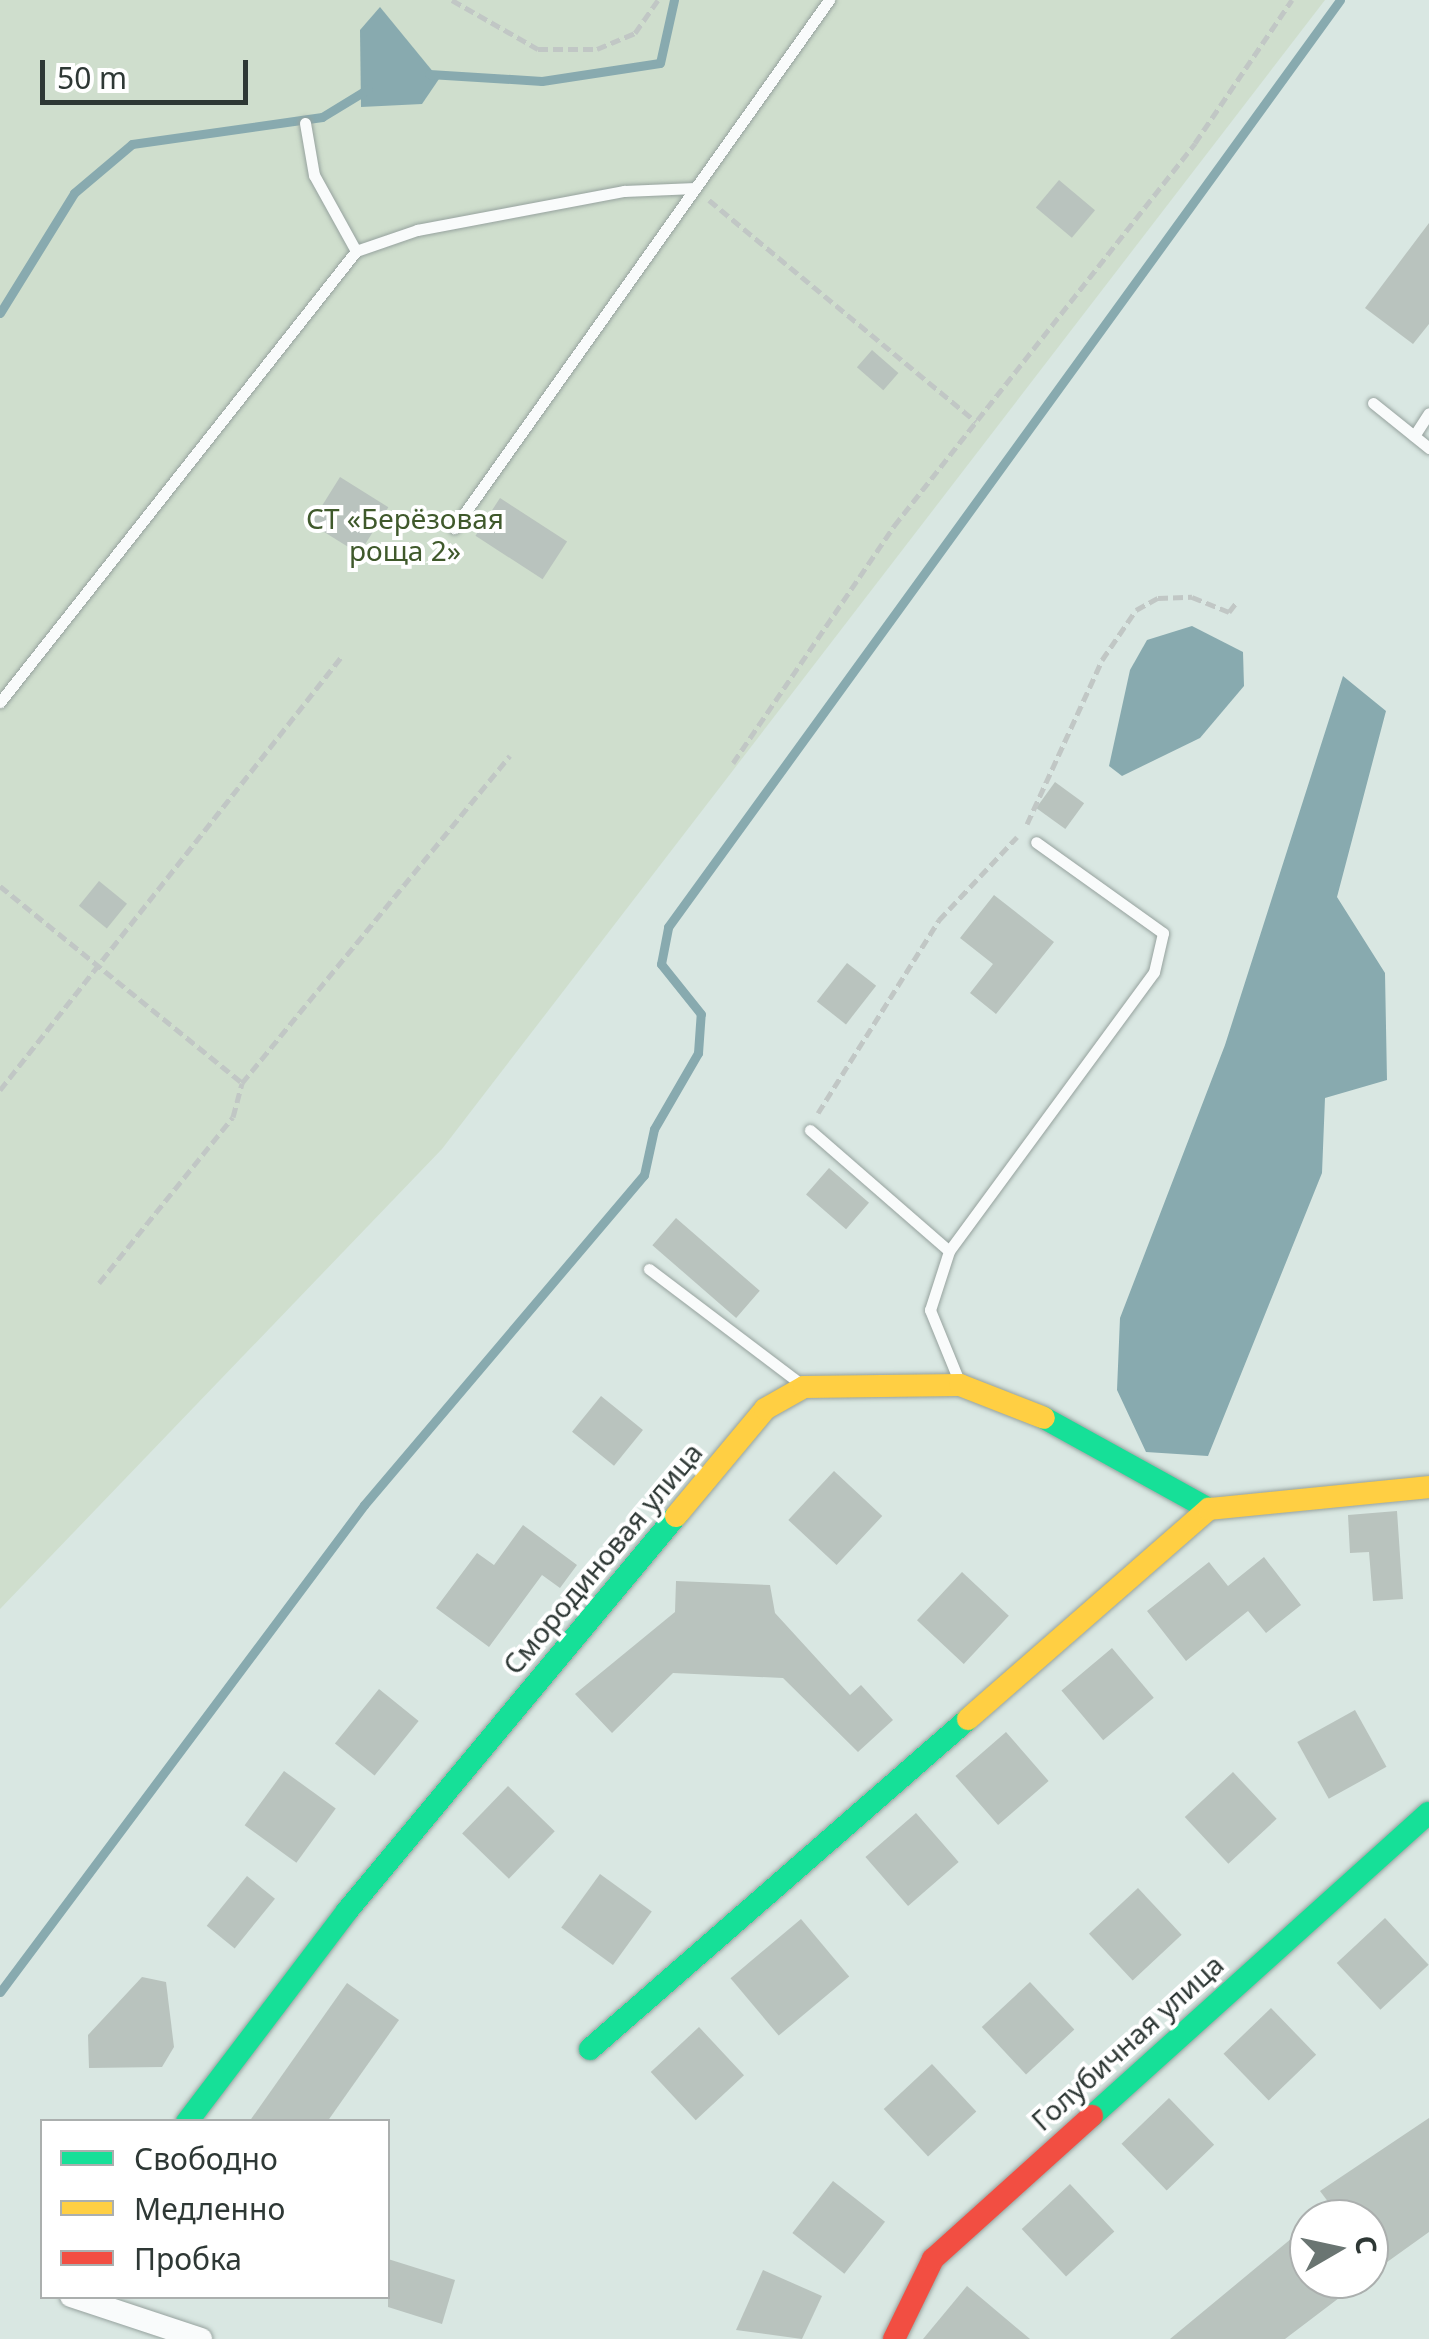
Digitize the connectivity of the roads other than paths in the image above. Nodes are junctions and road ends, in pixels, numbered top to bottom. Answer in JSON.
{"nodes":[{"id":1,"x":829,"y":0,"type":"edge"},
{"id":2,"x":306,"y":123,"type":"dead end"},
{"id":3,"x":695,"y":188,"type":"junction"},
{"id":4,"x":356,"y":251,"type":"junction"},
{"id":5,"x":1373,"y":403,"type":"dead end"},
{"id":6,"x":1429,"y":414,"type":"edge"},
{"id":7,"x":1414,"y":436,"type":"junction"},
{"id":8,"x":1429,"y":448,"type":"edge"},
{"id":9,"x":454,"y":528,"type":"dead end"},
{"id":10,"x":0,"y":702,"type":"edge"},
{"id":11,"x":1036,"y":842,"type":"dead end"},
{"id":12,"x":810,"y":1130,"type":"road end"},
{"id":13,"x":948,"y":1251,"type":"junction"},
{"id":14,"x":649,"y":1269,"type":"dead end"},
{"id":15,"x":960,"y":1385,"type":"junction"},
{"id":16,"x":804,"y":1387,"type":"junction"},
{"id":17,"x":1429,"y":1488,"type":"edge"},
{"id":18,"x":1209,"y":1509,"type":"junction"},
{"id":19,"x":1429,"y":1813,"type":"edge"},
{"id":20,"x":590,"y":2049,"type":"dead end"},
{"id":21,"x":190,"y":2119,"type":"edge"},
{"id":22,"x":79,"y":2299,"type":"edge"},
{"id":23,"x":202,"y":2339,"type":"edge"},
{"id":24,"x":894,"y":2339,"type":"edge"}],
"edges":[{"from":1,"to":3,"type":"lane"},
{"from":2,"to":4,"type":"lane"},
{"from":3,"to":4,"type":"lane"},
{"from":3,"to":9,"type":"lane"},
{"from":4,"to":10,"type":"lane"},
{"from":5,"to":7,"type":"lane"},
{"from":6,"to":7,"type":"lane"},
{"from":7,"to":8,"type":"lane"},
{"from":11,"to":13,"type":"lane"},
{"from":12,"to":13,"type":"lane"},
{"from":13,"to":15,"type":"lane"},
{"from":14,"to":16,"type":"lane"},
{"from":15,"to":16,"type":"street"},
{"from":15,"to":18,"type":"street"},
{"from":16,"to":21,"type":"street","name":"Смородиновая улица"},
{"from":17,"to":18,"type":"street"},
{"from":18,"to":20,"type":"street"},
{"from":19,"to":24,"type":"street","name":"Голубичная улица"},
{"from":22,"to":23,"type":"street"}]}
